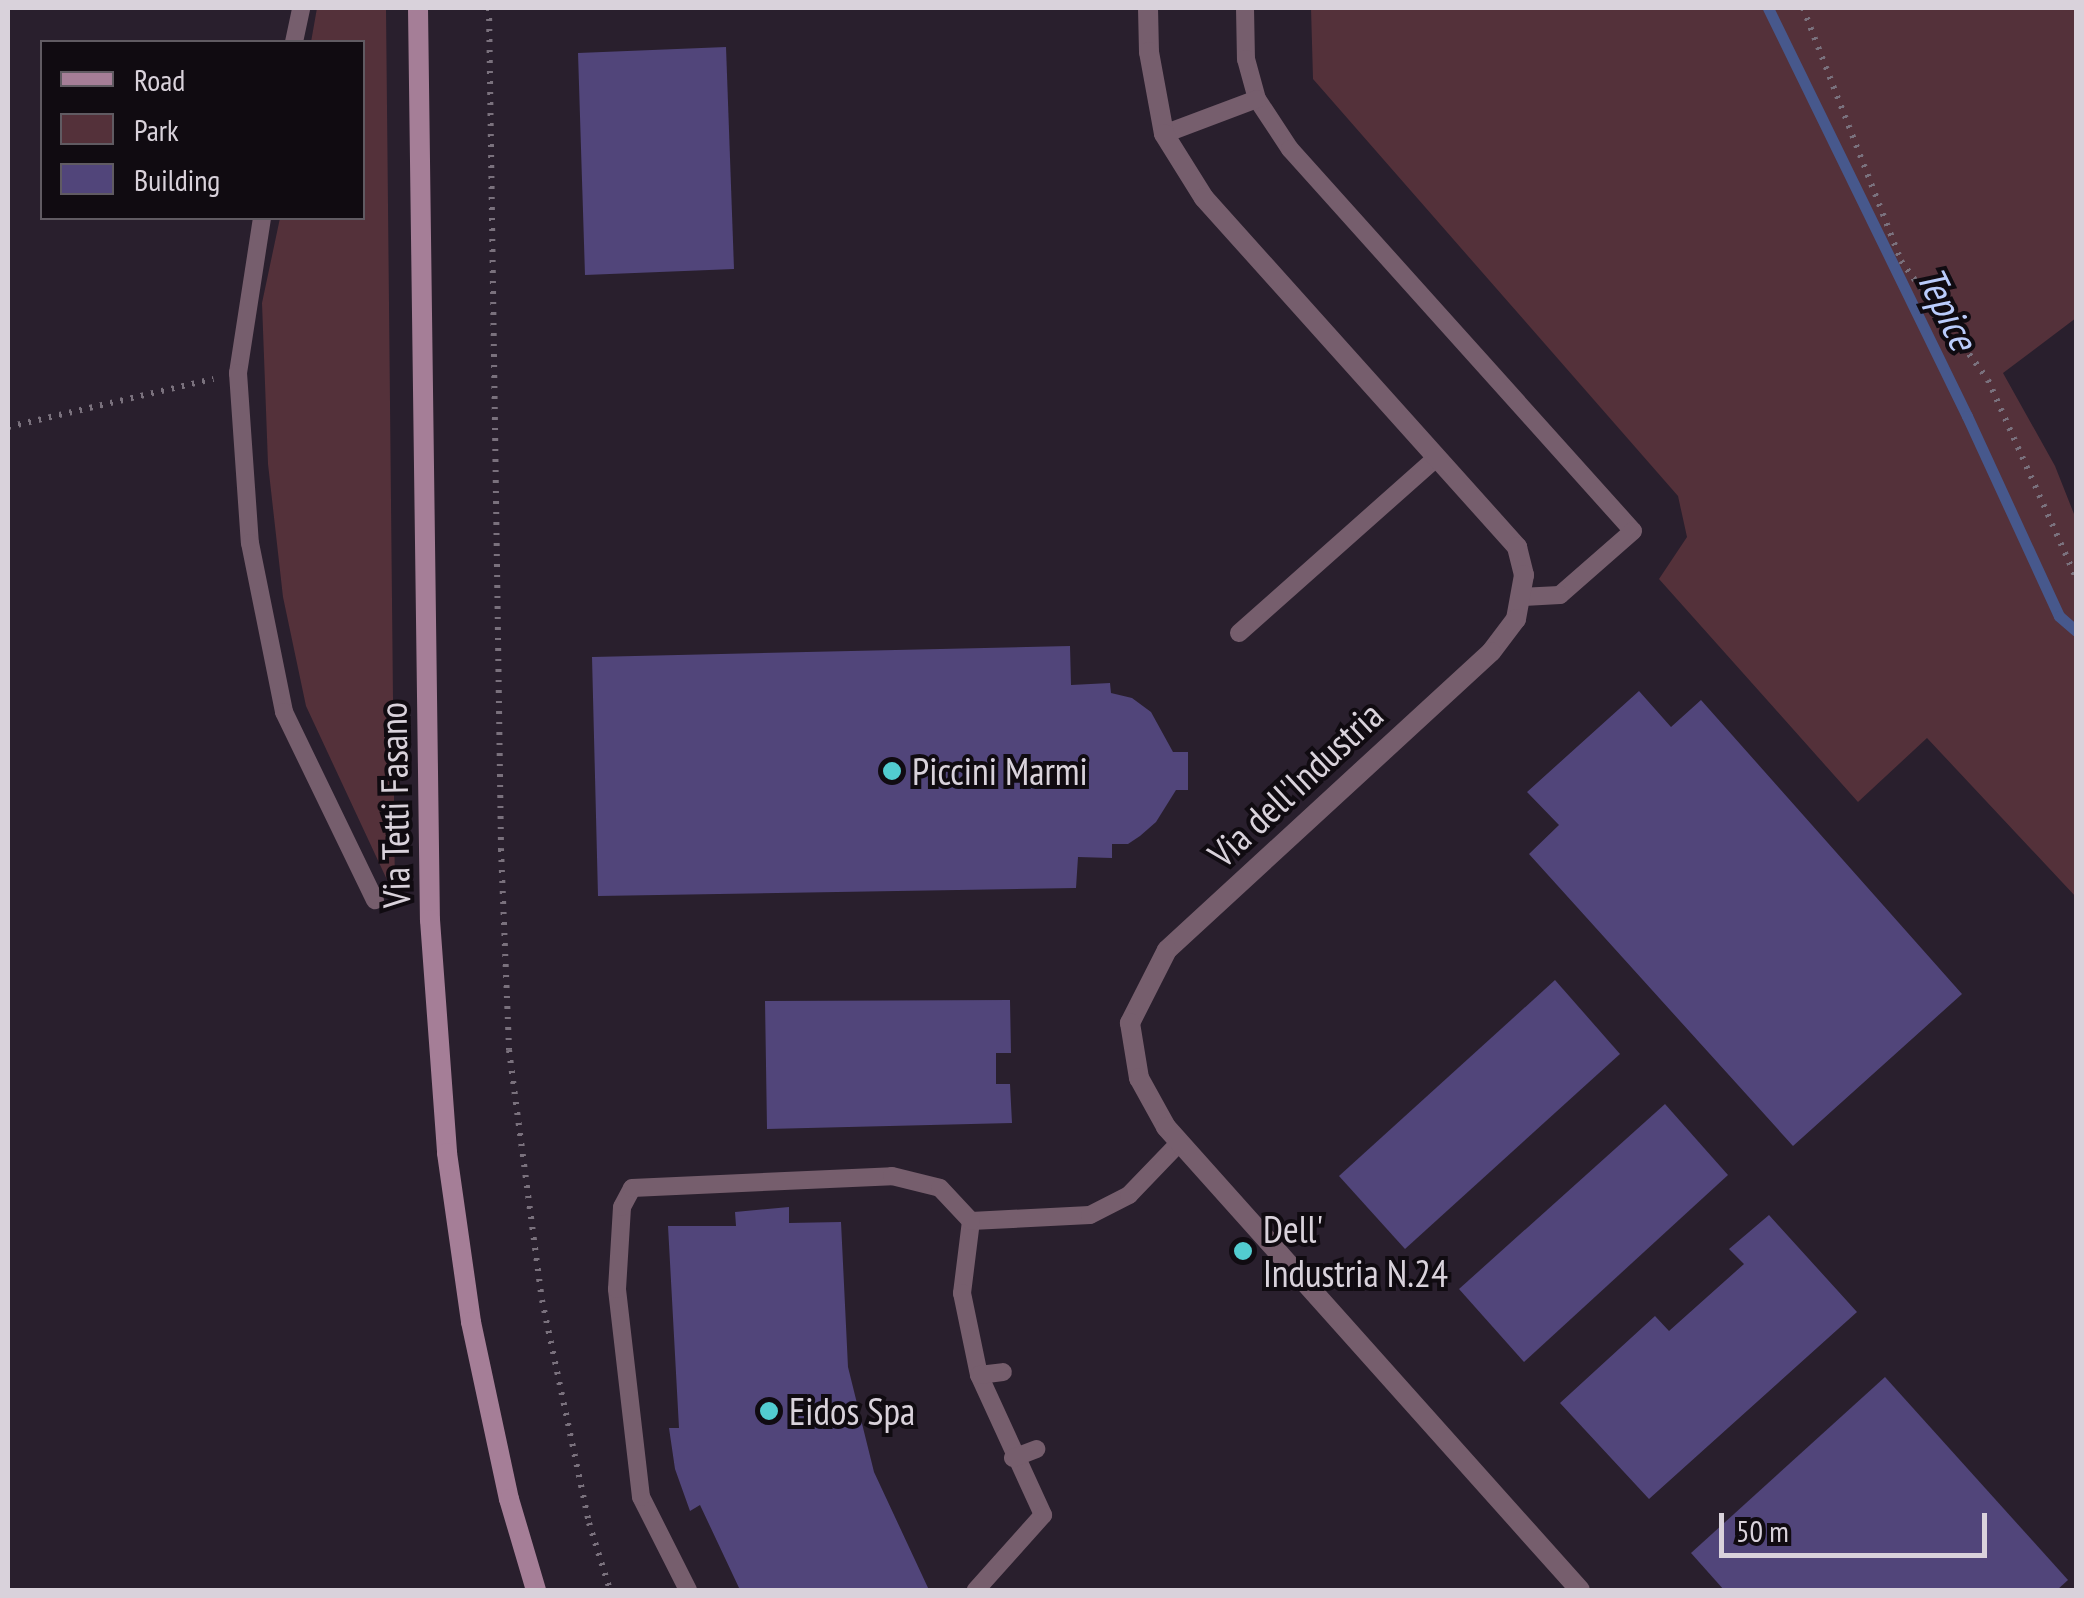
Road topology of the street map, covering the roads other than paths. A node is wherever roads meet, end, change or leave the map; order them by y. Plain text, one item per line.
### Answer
1 (301, 8) edge
2 (418, 8) edge
3 (1148, 8) edge
4 (1244, 8) edge
5 (294, 40) edge
6 (1257, 99) junction
7 (1164, 134) junction
8 (262, 220) edge
9 (1436, 458) junction
10 (1522, 597) junction
11 (1239, 633) dead end
12 (375, 900) dead end
13 (1180, 1143) junction
14 (971, 1221) junction
15 (1003, 1372) dead end
16 (978, 1375) junction
17 (1036, 1449) dead end
18 (1013, 1458) junction
19 (536, 1590) edge
20 (688, 1590) edge
21 (976, 1590) edge
22 (1580, 1590) edge

1 - 5 lane
2 - 19 main road, Via Tetti Fasano
3 - 7 street
4 - 6 lane
6 - 7 lane
6 - 10 lane
7 - 9 street
8 - 12 lane
9 - 10 street
9 - 11 lane
10 - 13 street, Via dell'Industria
13 - 14 lane
13 - 22 street, Via dell'Industria
14 - 16 lane
14 - 20 lane
15 - 16 lane
16 - 18 lane
17 - 18 lane
18 - 21 lane

